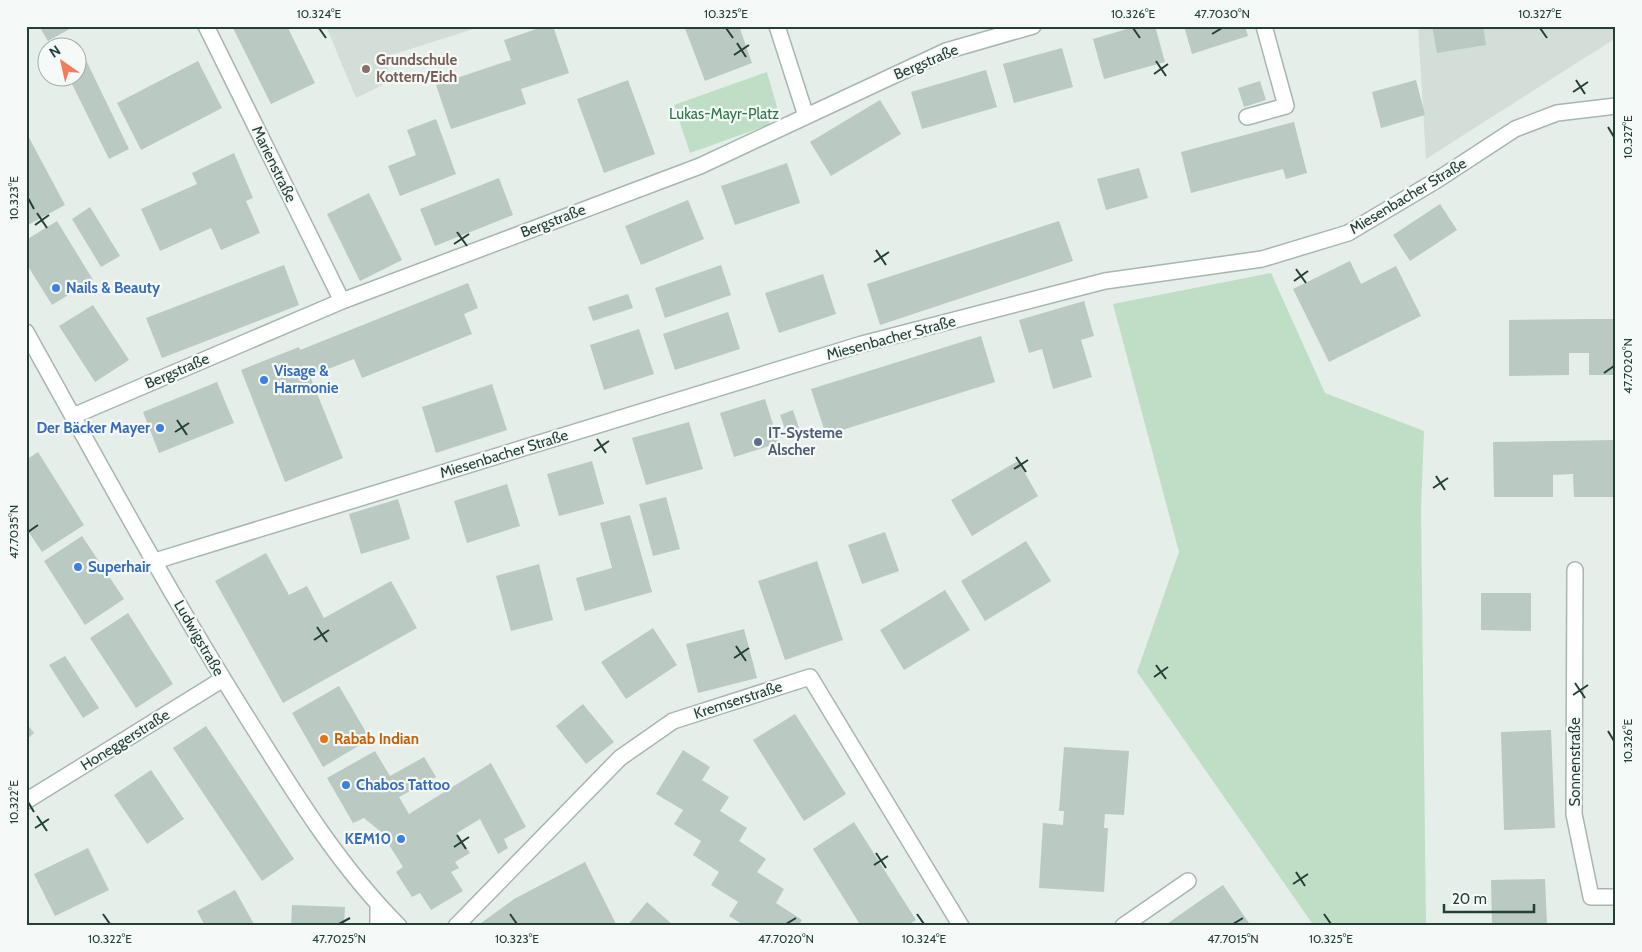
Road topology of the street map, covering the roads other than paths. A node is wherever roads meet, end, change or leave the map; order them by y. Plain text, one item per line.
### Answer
1 (206, 26) edge
2 (777, 26) edge
3 (1033, 26) edge
4 (1264, 26) edge
5 (1616, 106) edge
6 (806, 116) junction
7 (1247, 117) dead end
8 (342, 301) junction
9 (26, 332) edge
10 (74, 416) junction
11 (154, 561) junction
12 (1575, 570) dead end
13 (223, 680) junction
14 (26, 801) edge
15 (1188, 881) dead end
16 (1616, 897) edge
17 (378, 905) junction
18 (378, 926) edge
19 (399, 926) edge
20 (456, 926) edge
21 (961, 926) edge
22 (1123, 926) edge

1 - 8 street, Marienstraße
2 - 6 street
3 - 6 street, Bergstraße
4 - 7 street
5 - 11 street, Miesenbacher Straße
6 - 8 street, Bergstraße
8 - 10 street, Bergstraße
9 - 10 street, Ludwigstraße
10 - 11 street, Ludwigstraße
11 - 13 street, Ludwigstraße
12 - 16 street, Sonnenstraße
13 - 14 street, Honeggerstraße
13 - 17 street, Ludwigstraße
15 - 22 street
17 - 18 street
17 - 19 street, Ludwigstraße
20 - 21 street, Kremserstraße

